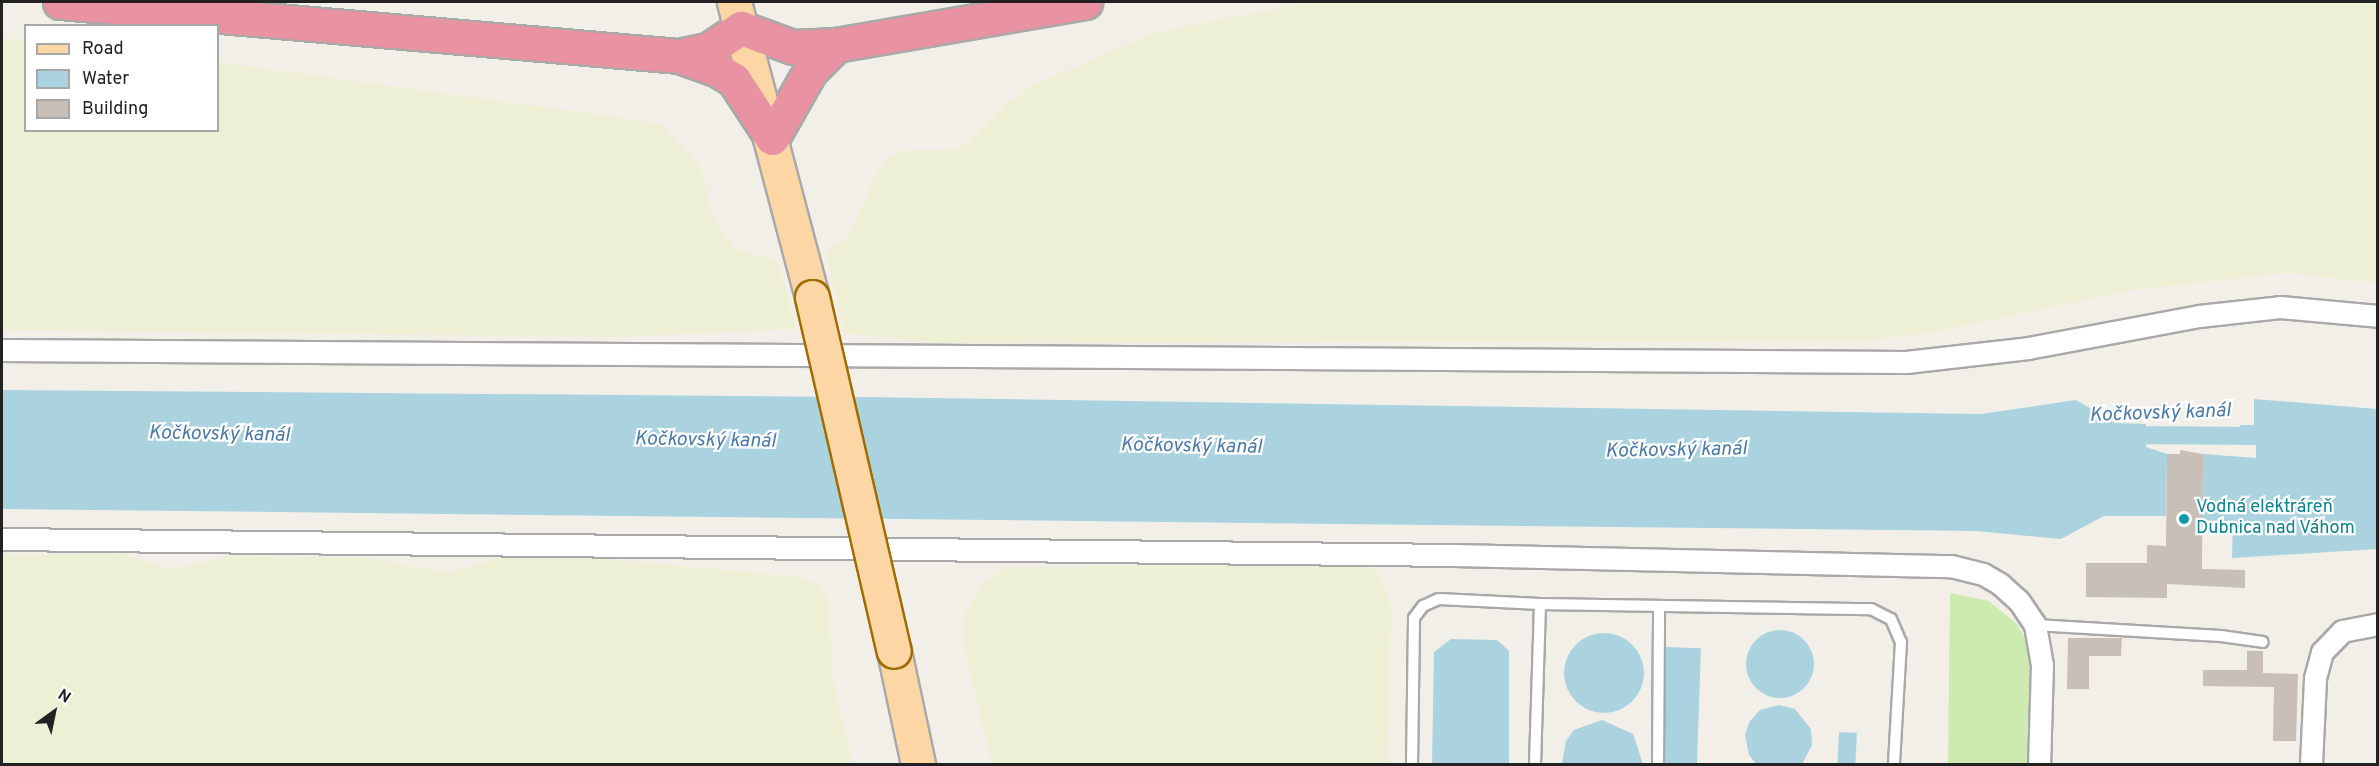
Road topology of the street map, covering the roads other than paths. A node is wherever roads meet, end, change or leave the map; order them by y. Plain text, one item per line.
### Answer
1 (60, 2) edge
2 (1085, 2) edge
3 (737, 14) edge
4 (836, 45) junction
5 (679, 56) junction
6 (772, 138) junction
7 (2378, 316) edge
8 (2, 350) edge
9 (2, 539) edge
10 (1540, 604) junction
11 (1659, 606) junction
12 (2378, 624) edge
13 (2035, 625) junction
14 (2263, 642) dead end
15 (918, 765) edge
16 (1412, 765) edge
17 (1535, 765) edge
18 (1658, 765) edge
19 (1894, 765) edge
20 (2039, 765) edge
21 (2311, 765) edge

1 - 5 highway
2 - 4 highway
3 - 4 highway
3 - 5 highway
3 - 6 main road
4 - 6 highway
5 - 6 highway
6 - 15 main road, bridge
7 - 8 street
9 - 13 street
10 - 11 lane
10 - 16 lane
10 - 17 lane
11 - 18 lane
11 - 19 lane
12 - 21 street
13 - 14 lane
13 - 20 street

